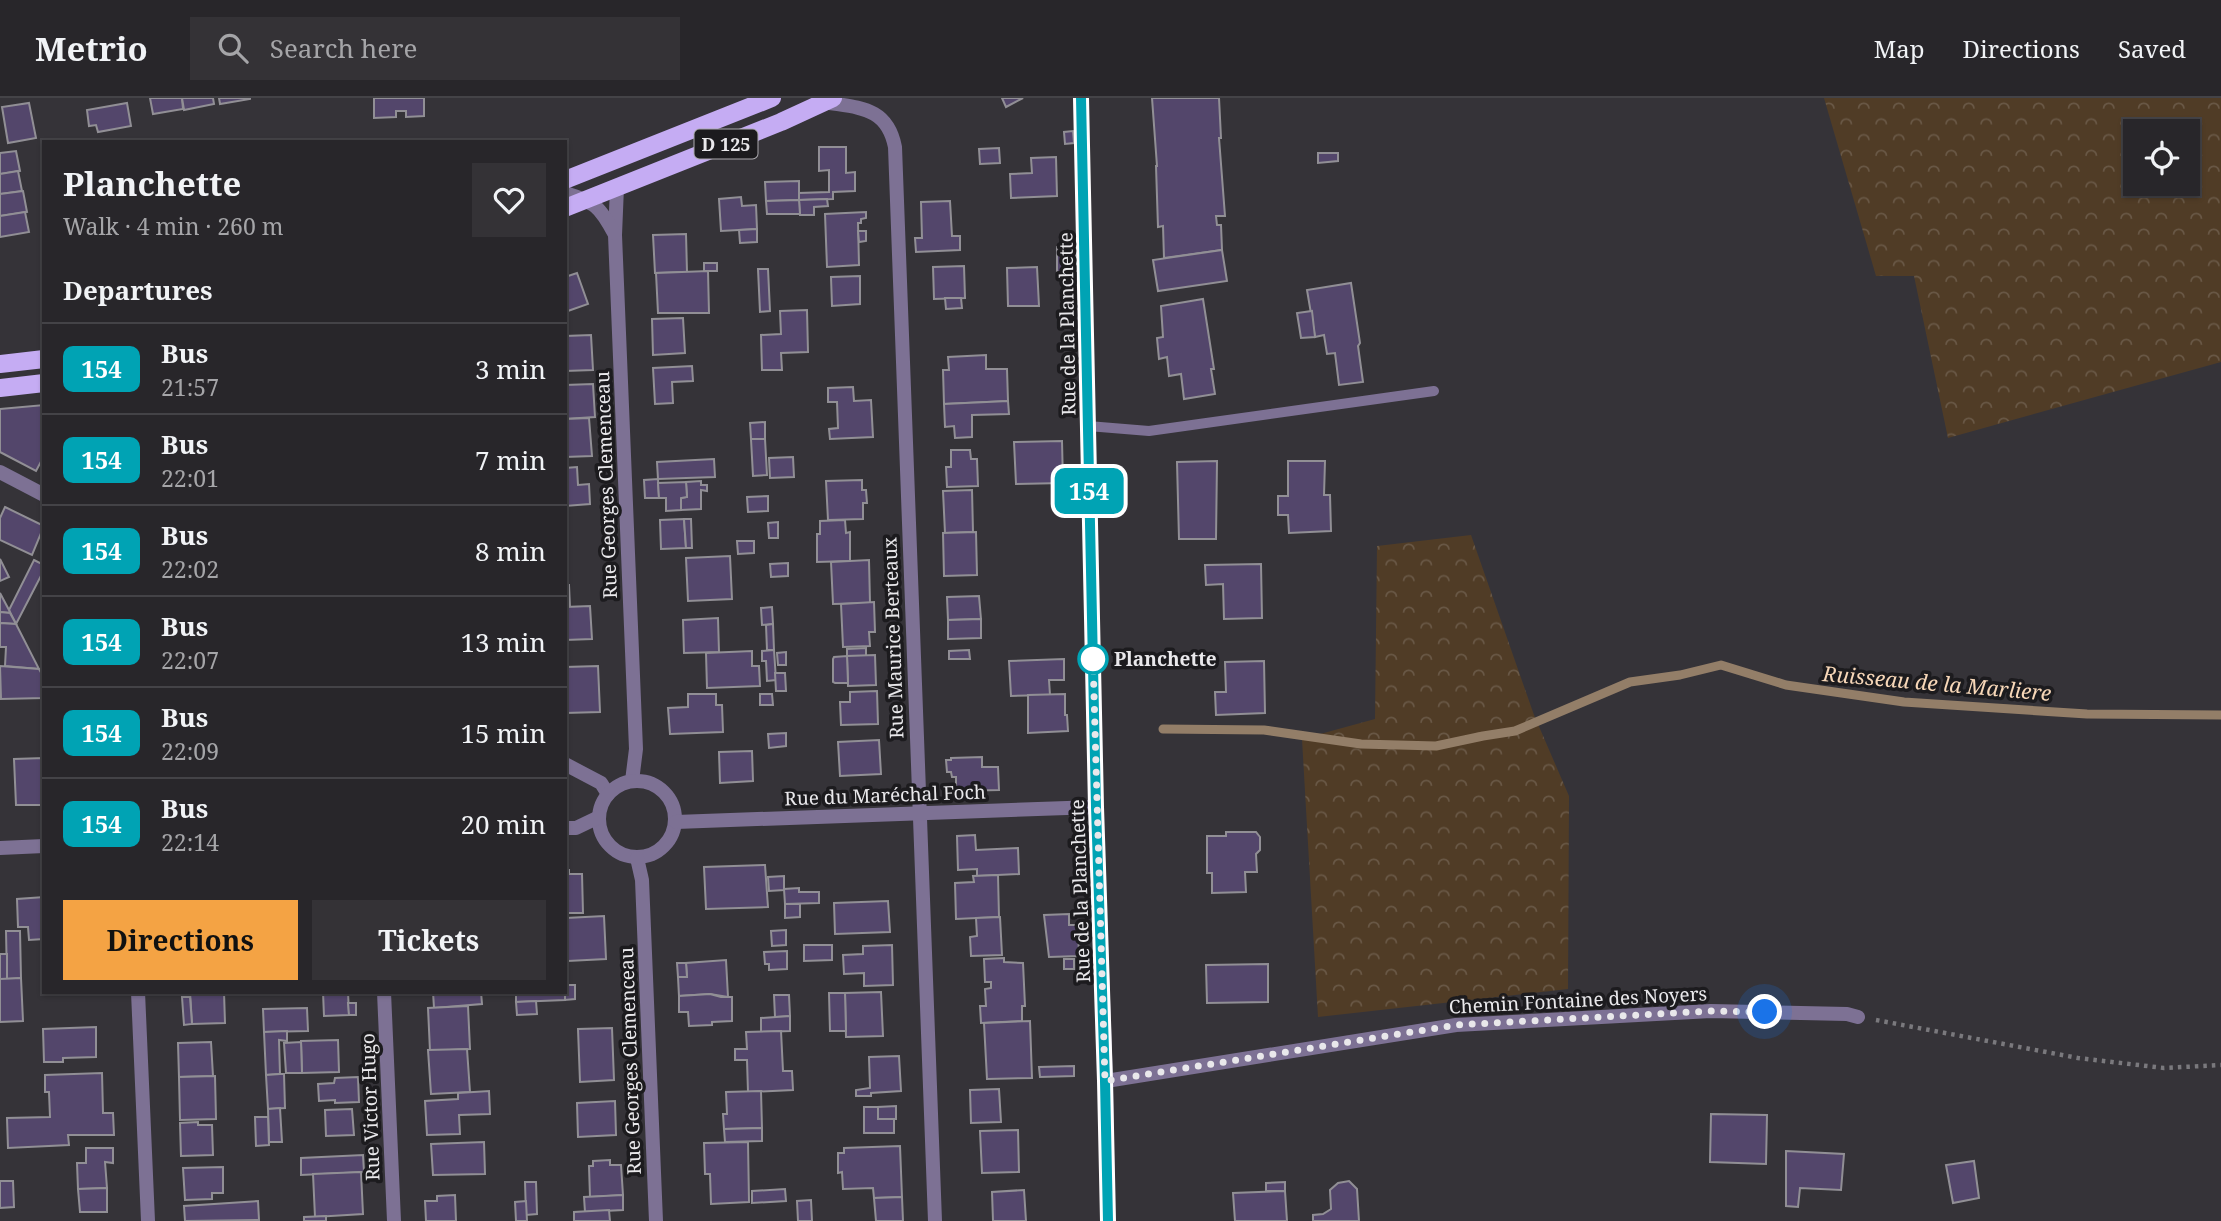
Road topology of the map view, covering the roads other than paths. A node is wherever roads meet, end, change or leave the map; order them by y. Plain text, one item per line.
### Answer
1 (772, 98) edge
2 (1081, 98) edge
3 (829, 100) edge
4 (567, 179) edge
5 (617, 187) junction
6 (567, 194) edge
7 (586, 200) junction
8 (567, 207) edge
9 (615, 235) junction
10 (42, 359) edge
11 (0, 364) edge
12 (42, 383) edge
13 (0, 388) edge
14 (1434, 391) dead end
15 (1088, 426) junction
16 (0, 472) edge
17 (42, 494) edge
18 (567, 765) edge
19 (632, 781) junction
20 (608, 794) junction
21 (1096, 807) junction
22 (919, 813) junction
23 (599, 817) junction
24 (676, 822) junction
25 (567, 828) edge
26 (42, 846) edge
27 (0, 848) edge
28 (637, 858) junction
29 (138, 994) edge
30 (384, 994) edge
31 (1858, 1017) road end
32 (1105, 1081) junction
33 (148, 1221) edge
34 (394, 1221) edge
35 (656, 1221) edge
36 (935, 1221) edge
37 (1108, 1221) edge

1 - 4 main road, D 125
2 - 15 street, Rue de la Planchette
3 - 5 main road, D 125
3 - 22 street, Rue Maurice Berteaux
5 - 7 main road, D 125
5 - 9 street, Rue Georges Clemenceau
6 - 7 street
7 - 8 main road, D 125
7 - 9 street
9 - 19 street, Rue Georges Clemenceau
10 - 11 main road
12 - 13 main road
14 - 15 lane
15 - 21 street, Rue de la Planchette
16 - 17 street
18 - 20 street
19 - 20 street
19 - 24 street
20 - 23 street
21 - 22 street, Rue du Maréchal Foch
21 - 32 street, Rue de la Planchette
22 - 24 street, Rue du Maréchal Foch
22 - 36 street, Rue Maurice Berteaux
23 - 25 street
23 - 28 street
24 - 28 street
26 - 27 street
28 - 35 street, Rue Georges Clemenceau
29 - 33 street
30 - 34 street, Rue Victor Hugo
31 - 32 street, Chemin Fontaine des Noyers
32 - 37 street, Rue de la Planchette

